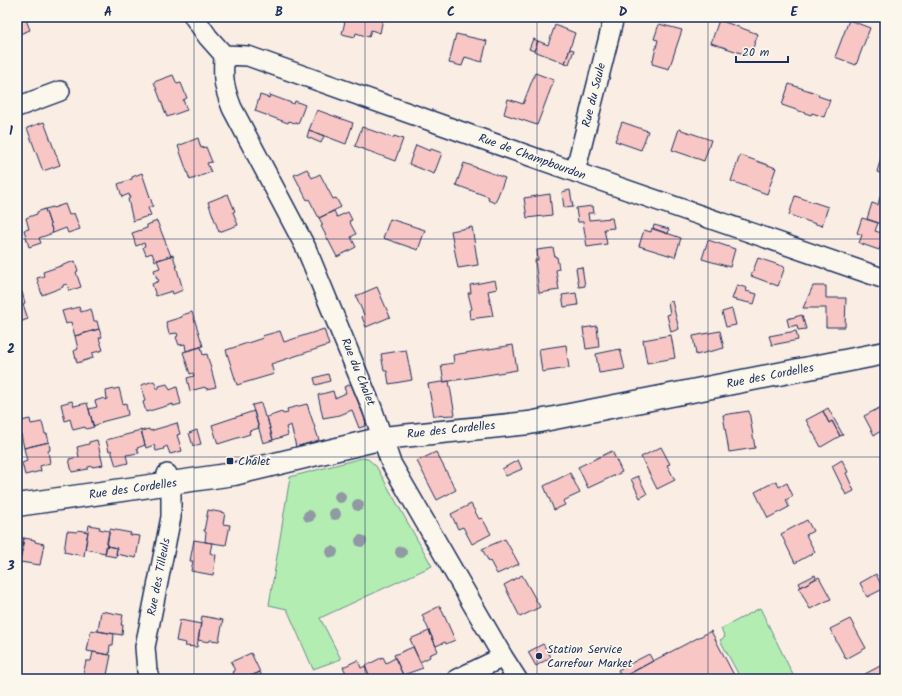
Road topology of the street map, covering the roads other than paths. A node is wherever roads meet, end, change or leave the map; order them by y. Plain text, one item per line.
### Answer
1 (194, 17) edge
2 (614, 17) edge
3 (224, 55) junction
4 (60, 91) dead end
5 (17, 108) edge
6 (575, 172) junction
7 (885, 279) edge
8 (885, 354) edge
9 (383, 438) junction
10 (169, 479) junction
11 (17, 505) edge
12 (503, 657) junction
13 (150, 679) edge
14 (457, 679) edge
15 (517, 679) edge

1 - 3 street
2 - 6 street, Rue du Saule
3 - 6 street, Rue de Champbourdon
3 - 9 street, Rue du Chalet
4 - 5 street
6 - 7 street, Rue de Champbourdon
8 - 9 street, Rue des Cordelles
9 - 10 street, Rue des Cordelles
9 - 12 street, Rue du Chalet
10 - 11 street, Rue des Cordelles
10 - 13 street, Rue des Tilleuls
12 - 14 street
12 - 15 street, Rue du Chalet

